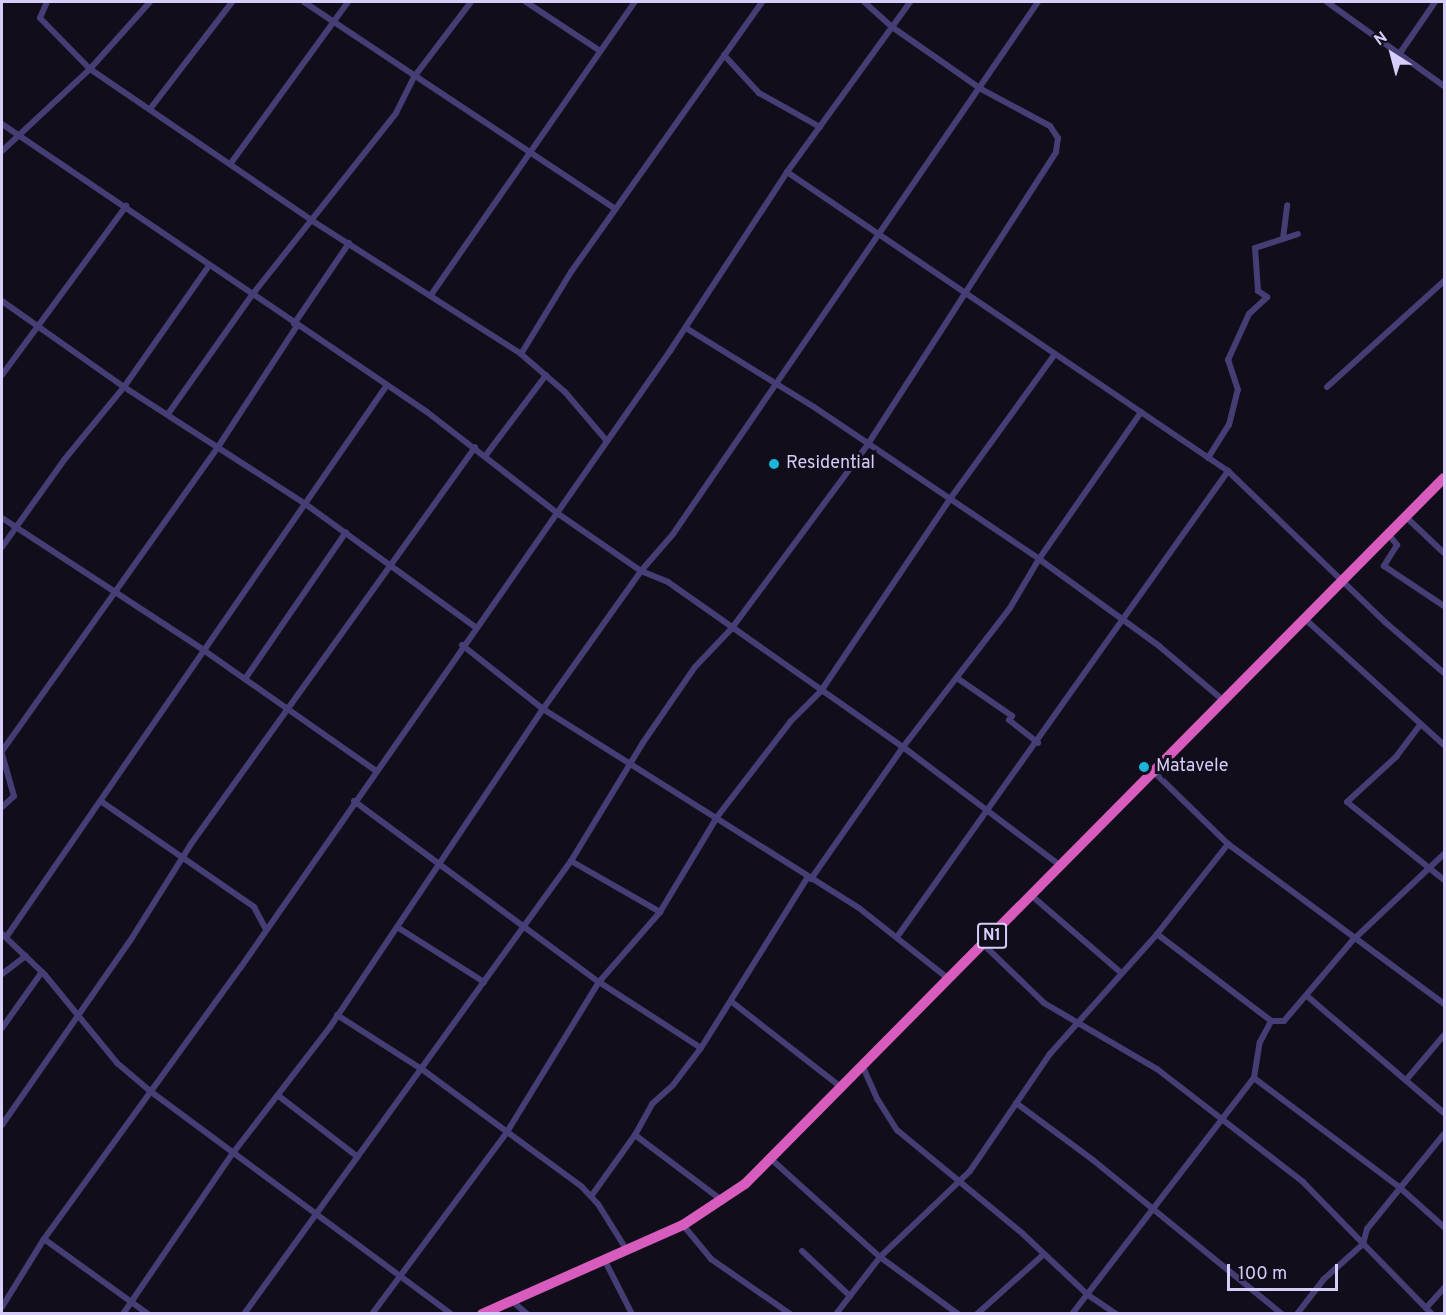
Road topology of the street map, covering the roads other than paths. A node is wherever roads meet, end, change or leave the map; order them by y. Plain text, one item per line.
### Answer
1 (47, 2) edge
2 (150, 2) edge
3 (232, 2) edge
4 (304, 2) edge
5 (348, 2) edge
6 (471, 2) edge
7 (526, 2) edge
8 (635, 2) edge
9 (762, 2) edge
10 (864, 2) edge
11 (910, 2) edge
12 (1038, 2) edge
13 (1327, 2) edge
14 (1435, 2) edge
15 (333, 22) junction
16 (892, 27) junction
17 (600, 51) junction
18 (1400, 53) junction
19 (724, 55) junction
20 (90, 69) junction
21 (414, 77) junction
22 (1444, 86) edge
23 (981, 89) junction
24 (150, 109) junction
25 (810, 121) junction
26 (2, 124) edge
27 (820, 127) junction
28 (815, 134) junction
29 (18, 136) junction
30 (2, 150) edge
31 (528, 153) junction
32 (231, 163) junction
33 (787, 172) junction
34 (1287, 205) dead end
35 (126, 206) junction
36 (615, 208) junction
37 (311, 220) junction
38 (880, 232) junction
39 (1298, 234) dead end
40 (1283, 239) junction
41 (349, 243) junction
42 (208, 267) junction
43 (1444, 281) edge
44 (968, 292) junction
45 (252, 295) junction
46 (430, 295) junction
47 (2, 301) edge
48 (37, 324) junction
49 (296, 325) junction
50 (686, 328) junction
51 (521, 354) junction
52 (1055, 354) junction
53 (2, 375) edge
54 (546, 375) junction
55 (775, 383) junction
56 (387, 385) junction
57 (124, 387) junction
58 (1327, 387) dead end
59 (1141, 412) junction
60 (168, 414) junction
61 (606, 440) junction
62 (868, 444) junction
63 (218, 447) junction
64 (475, 447) junction
65 (486, 455) junction
66 (1208, 458) junction
67 (1228, 471) junction
68 (1443, 483) edge
69 (950, 499) junction
70 (304, 502) junction
71 (557, 513) junction
72 (1406, 517) junction
73 (2, 518) edge
74 (15, 527) junction
75 (346, 532) junction
76 (1389, 535) junction
77 (2, 547) edge
78 (1444, 553) edge
79 (1039, 558) junction
80 (391, 563) junction
81 (641, 571) junction
82 (1342, 582) junction
83 (113, 592) junction
84 (1444, 606) edge
85 (1124, 619) junction
86 (1305, 619) junction
87 (475, 627) junction
88 (732, 628) junction
89 (462, 645) junction
90 (202, 649) junction
91 (1444, 673) edge
92 (957, 678) junction
93 (245, 679) junction
94 (821, 691) junction
95 (1225, 701) junction
96 (543, 709) junction
97 (290, 711) junction
98 (1420, 725) junction
99 (1038, 743) junction
100 (1444, 745) edge
101 (903, 747) junction
102 (2, 752) edge
103 (632, 766) junction
104 (375, 770) junction
105 (1155, 772) junction
106 (354, 801) junction
107 (102, 802) junction
108 (2, 807) edge
109 (988, 813) junction
110 (717, 817) junction
111 (1228, 844) junction
112 (1444, 854) edge
113 (183, 859) junction
114 (440, 861) junction
115 (571, 861) junction
116 (1062, 867) junction
117 (1429, 868) junction
118 (810, 878) junction
119 (1444, 880) edge
120 (1032, 896) junction
121 (660, 912) junction
122 (523, 926) junction
123 (396, 927) junction
124 (266, 930) junction
125 (1157, 934) junction
126 (4, 935) edge
127 (897, 937) junction
128 (1355, 938) junction
129 (984, 945) junction
130 (26, 956) junction
131 (42, 972) junction
132 (1120, 972) junction
133 (2, 974) edge
134 (949, 979) junction
135 (484, 982) junction
136 (599, 982) junction
137 (1307, 996) junction
138 (732, 1002) junction
139 (1444, 1004) edge
140 (78, 1015) junction
141 (338, 1015) junction
142 (1079, 1022) junction
143 (1271, 1022) junction
144 (2, 1028) edge
145 (1444, 1035) edge
146 (701, 1048) junction
147 (863, 1068) junction
148 (423, 1070) junction
149 (1254, 1078) junction
150 (1407, 1079) junction
151 (842, 1088) junction
152 (150, 1091) junction
153 (280, 1097) junction
154 (1016, 1103) junction
155 (1444, 1113) edge
156 (1224, 1117) junction
157 (2, 1125) edge
158 (507, 1132) junction
159 (1444, 1134) edge
160 (636, 1135) junction
161 (233, 1153) junction
162 (358, 1157) junction
163 (771, 1160) junction
164 (961, 1181) junction
165 (1398, 1186) junction
166 (592, 1195) junction
167 (723, 1201) junction
168 (1150, 1208) junction
169 (314, 1214) junction
170 (682, 1225) junction
171 (1444, 1227) edge
172 (44, 1239) junction
173 (1363, 1244) junction
174 (626, 1249) junction
175 (802, 1251) dead end
176 (1044, 1254) junction
177 (880, 1257) junction
178 (604, 1259) junction
179 (402, 1274) junction
180 (1444, 1288) edge
181 (1088, 1295) junction
182 (850, 1296) junction
183 (131, 1301) junction
184 (511, 1301) junction
185 (2, 1307) edge
186 (1426, 1308) junction
187 (123, 1314) edge
188 (148, 1314) edge
189 (244, 1314) edge
190 (372, 1314) edge
191 (451, 1314) edge
192 (482, 1314) edge
193 (527, 1314) edge
194 (632, 1314) edge
195 (790, 1314) edge
196 (836, 1314) edge
197 (958, 1314) edge
198 (977, 1314) edge
199 (1072, 1314) edge
200 (1116, 1314) edge
201 (1281, 1314) edge
202 (1297, 1314) edge
203 (1432, 1314) edge

1 - 20 street
2 - 20 street
3 - 24 street
4 - 15 street
5 - 15 street
6 - 21 street
7 - 17 street
8 - 17 street
9 - 19 street
10 - 16 street
11 - 16 street
12 - 23 street
13 - 18 street
14 - 18 street
15 - 21 street
15 - 32 street
16 - 23 street
16 - 27 street
17 - 31 street
18 - 22 street
19 - 25 street
19 - 36 street
20 - 24 street
20 - 29 street
21 - 31 street
21 - 37 street
23 - 38 street
23 - 44 street
24 - 32 street
25 - 27 street
25 - 28 street
26 - 29 street
27 - 28 street
28 - 33 street
29 - 30 street
29 - 35 street
31 - 36 street
31 - 46 street
32 - 37 street
33 - 38 street
33 - 50 street
34 - 40 street
35 - 42 street
35 - 48 street
36 - 51 street
37 - 41 street
37 - 45 street
38 - 44 street
38 - 55 street
39 - 40 street
40 - 66 street
41 - 46 street
41 - 49 street
42 - 45 street
42 - 57 street
43 - 58 street
44 - 52 street
44 - 62 street
45 - 49 street
45 - 60 street
46 - 51 street
47 - 48 street
48 - 53 street
48 - 57 street
49 - 56 street
49 - 63 street
50 - 55 street
50 - 61 street
51 - 54 street
52 - 59 street
52 - 69 street
54 - 61 street
54 - 65 street
55 - 62 street
55 - 81 street
56 - 64 street
56 - 70 street
57 - 60 street
57 - 74 street
59 - 66 street
59 - 79 street
60 - 63 street
61 - 71 street
62 - 69 street
62 - 88 street
63 - 70 street
63 - 83 street
64 - 65 street
64 - 80 street
65 - 71 street
66 - 67 street
67 - 82 street
67 - 85 street
68 - 72 highway, N1
69 - 79 street
69 - 94 street
70 - 75 street
70 - 90 street
71 - 81 street
71 - 87 street
72 - 76 highway, N1
72 - 78 street
73 - 74 street
74 - 77 street
74 - 83 street
75 - 80 street
75 - 93 street
76 - 82 highway, N1
76 - 84 street
79 - 85 street
79 - 92 street
80 - 87 street
80 - 97 street
81 - 88 street
81 - 96 street
82 - 86 highway, N1
82 - 91 street
83 - 90 street
83 - 102 street
85 - 95 street
85 - 99 street
86 - 95 highway, N1
86 - 98 street
87 - 89 street
88 - 94 street
88 - 103 street
89 - 96 street
89 - 104 street
90 - 93 street
90 - 107 street
92 - 99 street
92 - 101 street
93 - 97 street
94 - 101 street
94 - 110 street
95 - 105 highway, N1
96 - 103 street
96 - 114 street
97 - 104 street
97 - 113 street
98 - 100 street
98 - 117 street
99 - 109 street
101 - 109 street
101 - 118 street
102 - 108 street
103 - 110 street
103 - 115 street
104 - 106 street
105 - 111 street
105 - 116 highway, N1
106 - 114 street
106 - 124 street
107 - 113 street
107 - 126 street
109 - 116 street
109 - 127 street
110 - 118 street
110 - 121 street
111 - 125 street
111 - 128 street
112 - 117 street
113 - 124 street
113 - 140 street
114 - 122 street
114 - 123 street
115 - 121 street
115 - 122 street
116 - 120 highway, N1
117 - 119 street
117 - 128 street
118 - 127 street
118 - 138 street
120 - 129 highway, N1
120 - 132 street
121 - 136 street
122 - 135 street
122 - 136 street
123 - 135 street
123 - 141 street
124 - 152 street
125 - 132 street
125 - 143 street
126 - 130 street
127 - 134 street
128 - 137 street
128 - 139 street
129 - 134 highway, N1
129 - 142 street
130 - 131 street
130 - 133 street
131 - 140 street
131 - 144 street
132 - 142 street
134 - 147 highway, N1
135 - 148 street
136 - 146 street
136 - 158 street
137 - 143 street
137 - 150 street
138 - 146 street
138 - 151 street
140 - 152 street
140 - 157 street
141 - 148 street
141 - 153 street
142 - 154 street
142 - 156 street
143 - 149 street
145 - 150 street
146 - 160 street
147 - 151 highway, N1
147 - 164 street
148 - 158 street
148 - 162 street
149 - 156 street
149 - 165 street
150 - 155 street
151 - 163 highway, N1
152 - 161 street
152 - 172 street
153 - 161 street
153 - 162 street
154 - 164 street
154 - 168 street
156 - 168 street
156 - 173 street
158 - 166 street
158 - 179 street
159 - 165 street
160 - 166 street
160 - 167 street
161 - 169 street
161 - 183 street
162 - 169 street
163 - 167 highway, N1
163 - 177 street
164 - 176 street
164 - 177 street
165 - 171 street
165 - 173 street
166 - 174 street
167 - 170 highway, N1
168 - 181 street
168 - 201 street
169 - 179 street
169 - 189 street
170 - 174 highway, N1
170 - 195 street
172 - 183 street
172 - 185 street
173 - 186 street
173 - 202 street
174 - 178 highway, N1
175 - 182 street
176 - 181 street
176 - 198 street
177 - 182 street
177 - 197 street
178 - 184 highway, N1
178 - 194 street
179 - 190 street
179 - 191 street
180 - 186 street
181 - 199 street
181 - 200 street
182 - 196 street
183 - 187 street
183 - 188 street
184 - 192 highway, N1
184 - 193 street
186 - 203 street

